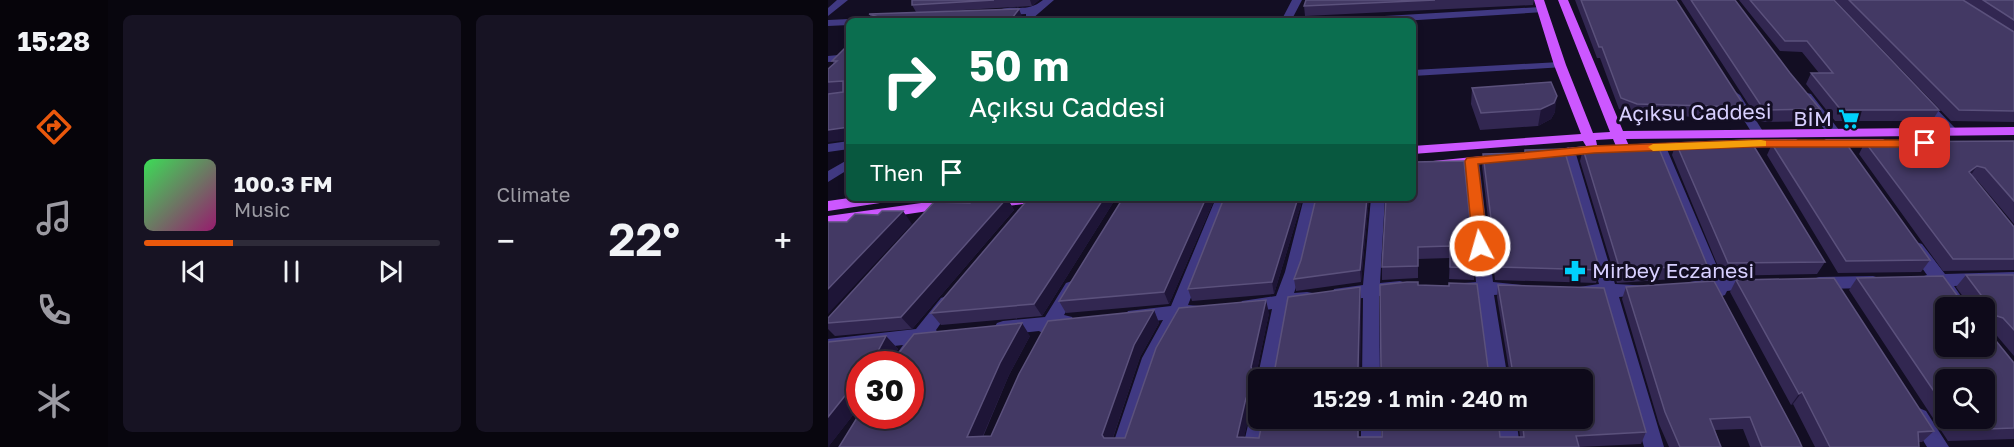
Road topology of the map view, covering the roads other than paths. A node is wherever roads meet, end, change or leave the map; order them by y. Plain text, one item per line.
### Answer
1 (843, 0) edge
2 (1049, 0) edge
3 (1297, 0) edge
4 (1563, 0) edge
5 (1540, 5) edge
6 (1036, 11) junction
7 (994, 13) edge
8 (1028, 18) edge
9 (1288, 18) edge
10 (1386, 18) edge
11 (828, 20) edge
12 (846, 22) edge
13 (846, 57) edge
14 (828, 59) edge
15 (1560, 65) junction
16 (1416, 73) edge
17 (1798, 85) edge
18 (1728, 86) edge
19 (1911, 89) edge
20 (1951, 131) junction
21 (2014, 131) edge
22 (1617, 135) junction
23 (1754, 138) junction
24 (1838, 138) junction
25 (1591, 143) junction
26 (2014, 144) edge
27 (846, 145) edge
28 (1659, 147) junction
29 (828, 148) edge
30 (1623, 148) junction
31 (1416, 150) edge
32 (1568, 151) junction
33 (1472, 161) junction
34 (1854, 162) edge
35 (1763, 164) edge
36 (846, 165) edge
37 (1416, 167) edge
38 (828, 177) edge
39 (860, 201) edge
40 (993, 201) edge
41 (1032, 201) edge
42 (1223, 201) edge
43 (1310, 201) edge
44 (1378, 201) edge
45 (940, 205) junction
46 (828, 206) edge
47 (1019, 216) edge
48 (828, 221) edge
49 (924, 223) edge
50 (1907, 235) edge
51 (1821, 263) edge
52 (1079, 275) edge
53 (2014, 278) edge
54 (1916, 281) edge
55 (1940, 281) junction
56 (1833, 282) junction
57 (1892, 282) edge
58 (1774, 283) edge
59 (1797, 283) edge
60 (1715, 284) junction
61 (1418, 286) edge
62 (1440, 287) edge
63 (1485, 288) junction
64 (1371, 289) junction
65 (958, 290) edge
66 (1530, 290) edge
67 (1563, 291) edge
68 (1607, 292) junction
69 (1952, 297) edge
70 (1282, 302) junction
71 (1845, 302) edge
72 (1726, 304) edge
73 (1228, 308) edge
74 (1206, 310) edge
75 (1177, 312) junction
76 (1119, 317) edge
77 (1085, 320) edge
78 (1050, 323) junction
79 (991, 329) edge
80 (943, 334) edge
81 (919, 336) junction
82 (1040, 342) edge
83 (828, 346) edge
84 (908, 351) edge
85 (1268, 369) edge
86 (1371, 369) edge
87 (1497, 369) edge
88 (1908, 399) edge
89 (1256, 429) edge
90 (1371, 429) edge
91 (1508, 429) edge
92 (1122, 447) edge
93 (1253, 447) edge
94 (1371, 447) edge
95 (1510, 447) edge
96 (1654, 447) edge
97 (1939, 447) edge

1 - 11 street
2 - 6 street
3 - 9 street
4 - 22 main road
5 - 10 street
5 - 15 main road
6 - 7 street
6 - 8 street
11 - 12 street
13 - 14 street
15 - 16 street
15 - 25 main road
17 - 24 street
18 - 23 street
19 - 20 street
20 - 21 main road, Açıksu Caddesi
20 - 24 main road, Açıksu Caddesi
22 - 23 main road, Açıksu Caddesi
22 - 25 main road, Açıksu Caddesi
22 - 30 main road
23 - 24 main road, Açıksu Caddesi
23 - 28 main road, Açıksu Caddesi
23 - 35 street
24 - 26 main road, Açıksu Caddesi
24 - 34 street
25 - 30 main road, Açıksu Caddesi
25 - 31 main road, Açıksu Caddesi
25 - 32 main road, Açıksu Caddesi
27 - 29 street
28 - 30 main road, Açıksu Caddesi
28 - 60 street
32 - 33 main road, Açıksu Caddesi
32 - 68 street
33 - 37 main road, Açıksu Caddesi
33 - 63 street
36 - 38 street
39 - 46 main road
40 - 45 main road
41 - 47 street
42 - 75 street
43 - 70 street
44 - 64 street
45 - 48 main road
45 - 49 street
50 - 55 street
51 - 56 street
52 - 78 street
53 - 55 street
54 - 55 street
55 - 69 street
56 - 57 street
56 - 59 street
56 - 71 street
58 - 60 street
60 - 68 street
60 - 72 street
61 - 64 street
62 - 63 street
63 - 66 street
63 - 87 street
64 - 70 street
64 - 86 street
65 - 81 street
67 - 68 street
68 - 96 street
70 - 73 street
70 - 85 street
74 - 75 street
75 - 76 street
75 - 92 street
77 - 78 street
78 - 79 street
78 - 82 street
80 - 81 street
81 - 83 street
81 - 84 street
88 - 97 street
89 - 93 street
90 - 94 street
91 - 95 street

